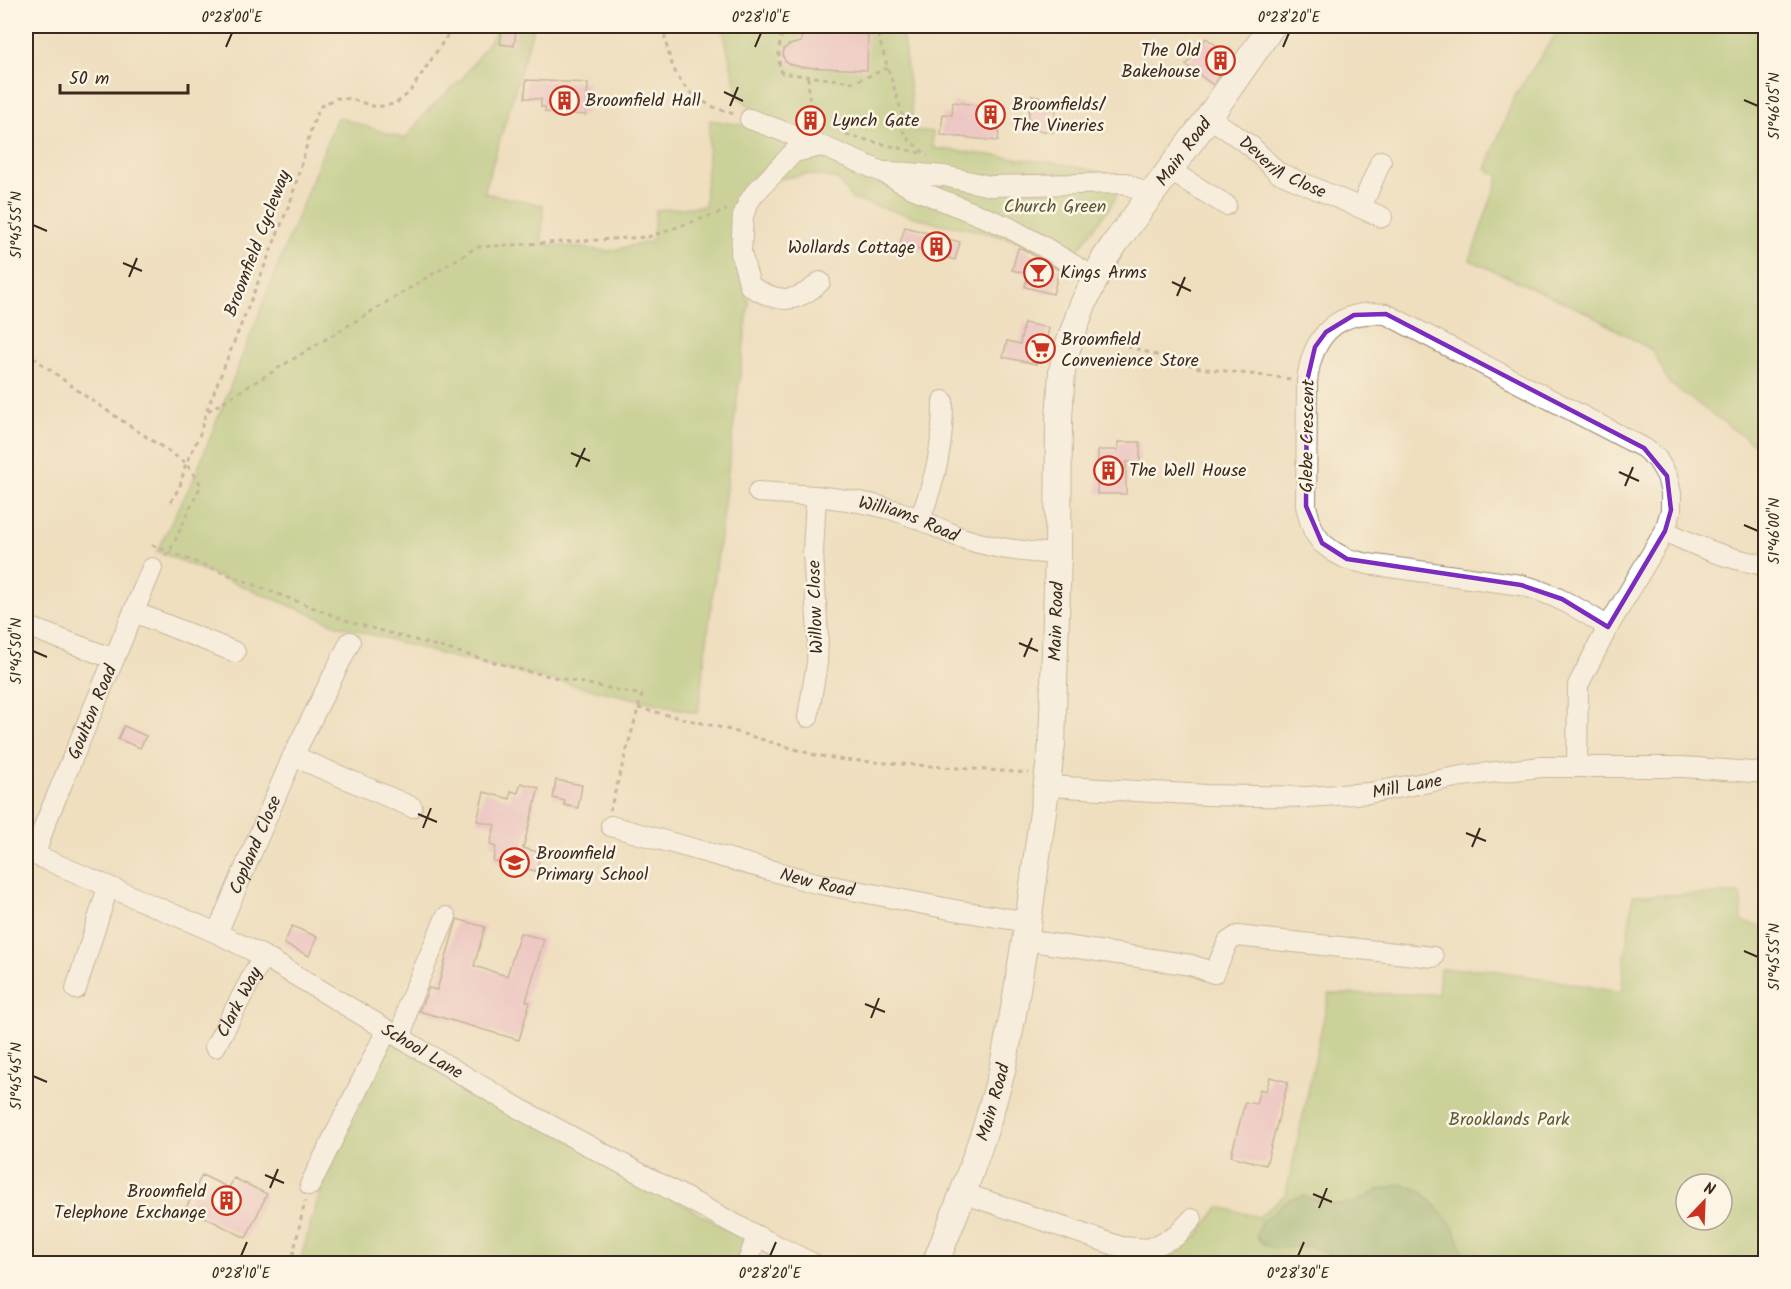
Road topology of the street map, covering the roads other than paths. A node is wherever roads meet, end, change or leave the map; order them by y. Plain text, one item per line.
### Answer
1 (1272, 26) edge
2 (1209, 117) junction
3 (750, 119) road end
4 (818, 145) junction
5 (1381, 161) dead end
6 (1169, 170) junction
7 (882, 172) junction
8 (990, 186) junction
9 (1149, 195) junction
10 (1226, 205) dead end
11 (1361, 208) junction
12 (1382, 217) dead end
13 (1025, 235) junction
14 (1095, 278) junction
15 (820, 282) dead end
16 (943, 402) dead end
17 (758, 492) dead end
18 (816, 496) junction
19 (920, 519) junction
20 (1665, 531) junction
21 (1058, 554) junction
22 (1766, 565) edge
23 (152, 568) dead end
24 (134, 612) junction
25 (26, 626) edge
26 (1608, 627) junction
27 (350, 642) dead end
28 (235, 652) dead end
29 (114, 659) junction
30 (808, 717) dead end
31 (293, 756) junction
32 (1577, 766) junction
33 (1766, 772) edge
34 (1042, 780) junction
35 (412, 807) dead end
36 (611, 826) road end
37 (30, 854) edge
38 (108, 887) junction
39 (446, 917) dead end
40 (1027, 931) junction
41 (217, 933) junction
42 (263, 956) junction
43 (1433, 957) dead end
44 (76, 989) dead end
45 (394, 1034) junction
46 (215, 1047) dead end
47 (310, 1185) road end
48 (963, 1193) junction
49 (1192, 1219) dead end
50 (758, 1236) junction
51 (747, 1263) edge
52 (814, 1263) edge
53 (935, 1263) edge

1 - 2 main road, Main Road
2 - 6 main road, Main Road
2 - 11 street, Deverill Close
3 - 4 street
4 - 7 street
4 - 15 street
5 - 11 street
6 - 9 main road, Main Road
6 - 10 street
7 - 8 street
7 - 13 street
8 - 9 street
8 - 13 street
9 - 14 main road, Main Road
11 - 12 street, Deverill Close
13 - 14 street
14 - 21 main road, Main Road
16 - 19 street
17 - 18 street, Williams Road
18 - 19 street, Williams Road
18 - 30 street, Willow Close
19 - 21 street, Williams Road
20 - 22 street
20 - 26 street, Glebe Crescent
20 - 26 street, Glebe Crescent
21 - 34 main road, Main Road
23 - 24 street, Goulton Road
24 - 28 street
24 - 29 street, Goulton Road
25 - 29 street
26 - 32 street, Glebe Crescent
27 - 31 street, Copland Close
29 - 37 street, Goulton Road
31 - 35 street
31 - 41 street, Copland Close
32 - 33 street, Mill Lane
32 - 34 street, Mill Lane
34 - 40 main road, Main Road
36 - 40 street, New Road
37 - 38 street, School Lane
38 - 41 street, School Lane
38 - 44 street
39 - 45 street
40 - 43 street, New Road
40 - 48 main road, Main Road
41 - 42 street, School Lane
42 - 45 street, School Lane
42 - 46 street, Clark Way
45 - 47 street
45 - 50 street, School Lane
48 - 49 street
48 - 53 main road, Main Road
50 - 51 street
50 - 52 street, School Lane

